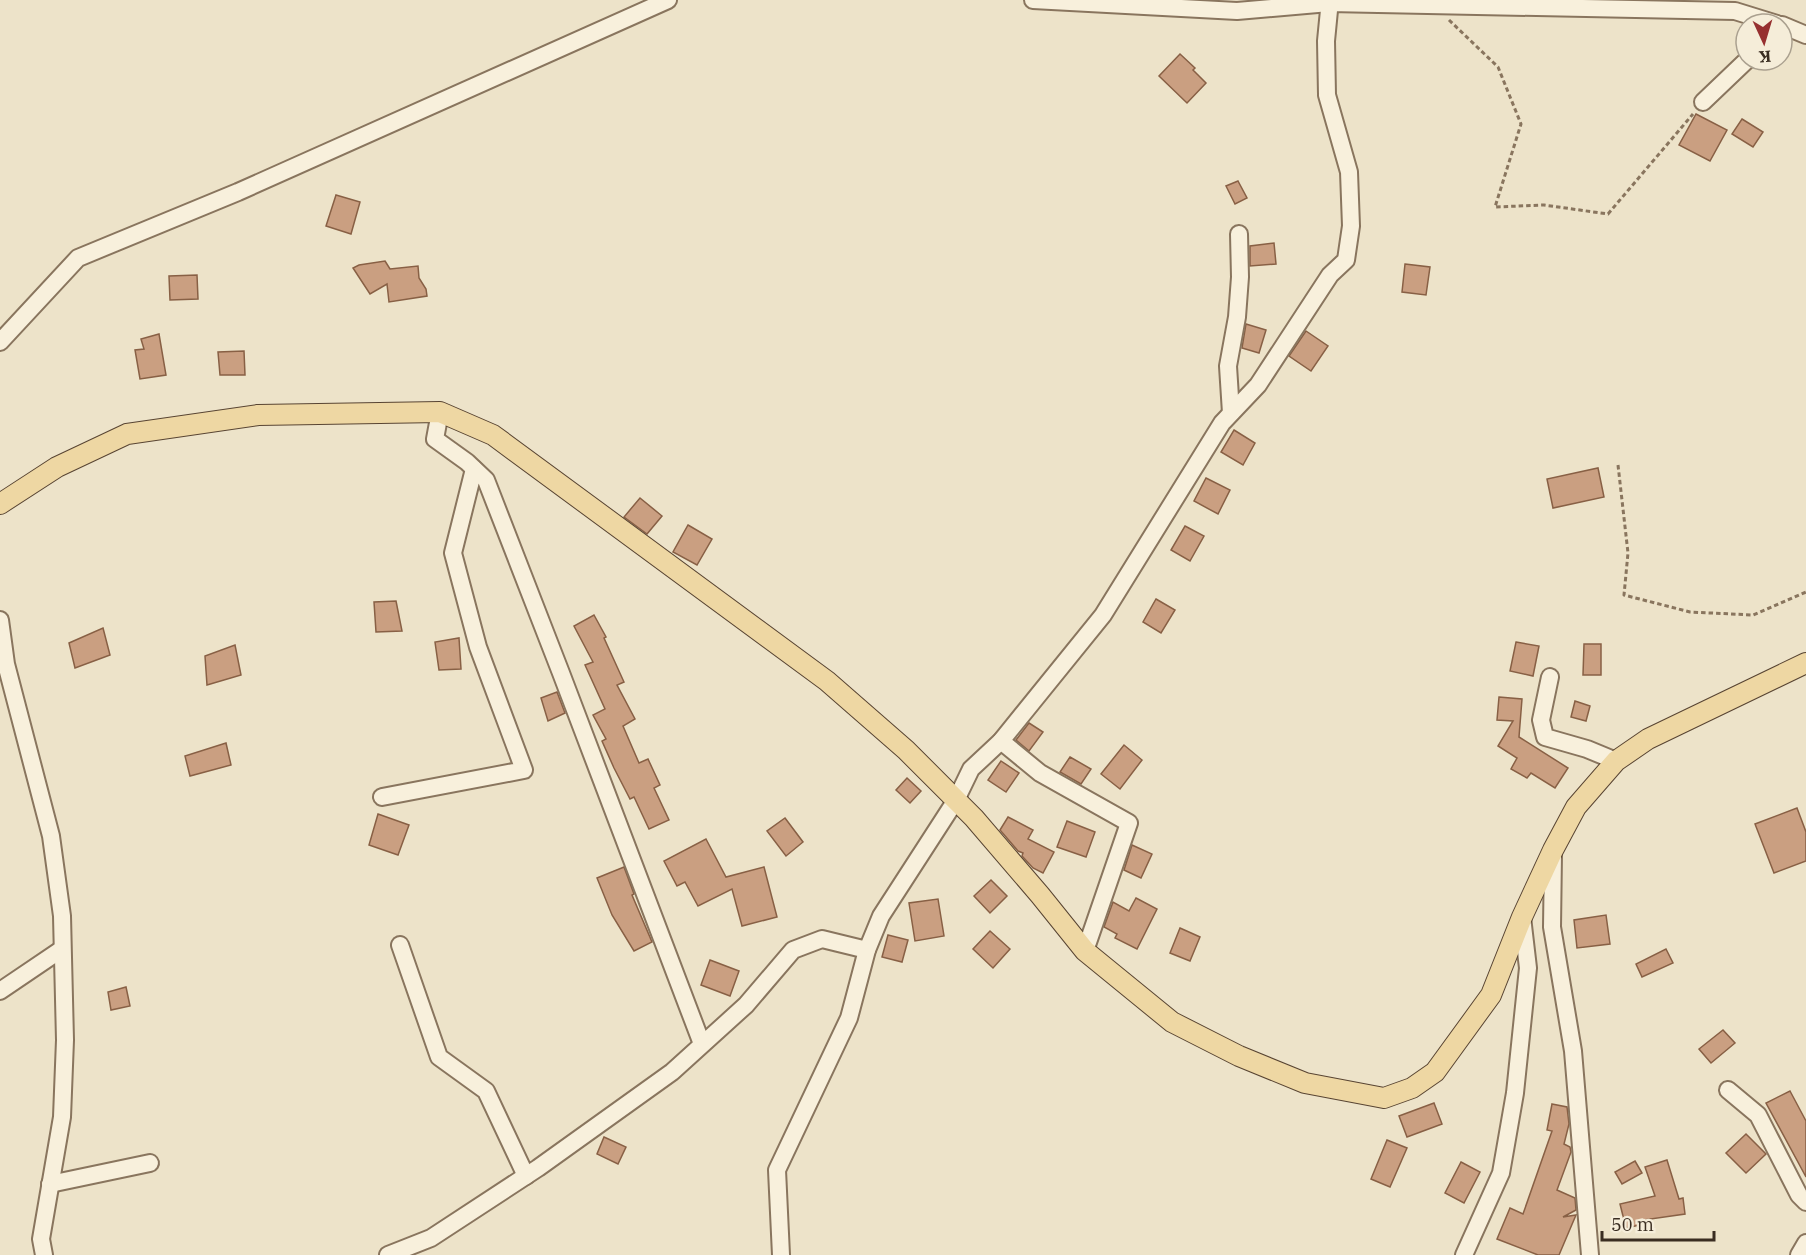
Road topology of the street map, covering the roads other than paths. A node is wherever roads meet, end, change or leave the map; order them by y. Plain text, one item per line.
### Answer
1 (668, 0) edge
2 (1032, 0) edge
3 (1330, 1) edge
4 (1738, 12) edge
5 (1734, 72) edge
6 (1703, 102) road end
7 (1239, 234) dead end
8 (0, 342) edge
9 (441, 412) junction
10 (1231, 413) junction
11 (474, 468) junction
12 (0, 504) edge
13 (0, 620) edge
14 (1806, 663) edge
15 (1550, 677) dead end
16 (1001, 741) junction
17 (1616, 761) junction
18 (382, 797) dead end
19 (956, 800) junction
20 (1553, 850) junction
21 (1522, 917) junction
22 (400, 945) dead end
23 (62, 949) junction
24 (867, 950) junction
25 (1085, 951) junction
26 (0, 991) edge
27 (702, 1044) junction
28 (1728, 1090) dead end
29 (150, 1162) dead end
30 (526, 1176) junction
31 (50, 1184) junction
32 (1806, 1202) edge
33 (1806, 1243) edge
34 (44, 1255) edge
35 (388, 1255) edge
36 (781, 1255) edge
37 (1464, 1255) edge
38 (1590, 1255) edge
39 (1799, 1255) edge

1 - 8 street
2 - 3 street
3 - 4 street
3 - 10 street
5 - 6 street
7 - 10 street
9 - 11 street
9 - 12 main road
9 - 19 main road
10 - 16 street
11 - 18 street
11 - 27 street
13 - 23 street
14 - 17 main road
15 - 17 street
16 - 19 street
16 - 25 street
17 - 20 main road
19 - 24 street
19 - 25 main road
20 - 21 main road
20 - 38 street
21 - 25 main road
21 - 37 street
22 - 30 street
23 - 26 street
23 - 31 street
24 - 27 street
24 - 36 street
27 - 30 street
28 - 32 street
29 - 31 street
30 - 35 street
31 - 34 street
33 - 39 street

